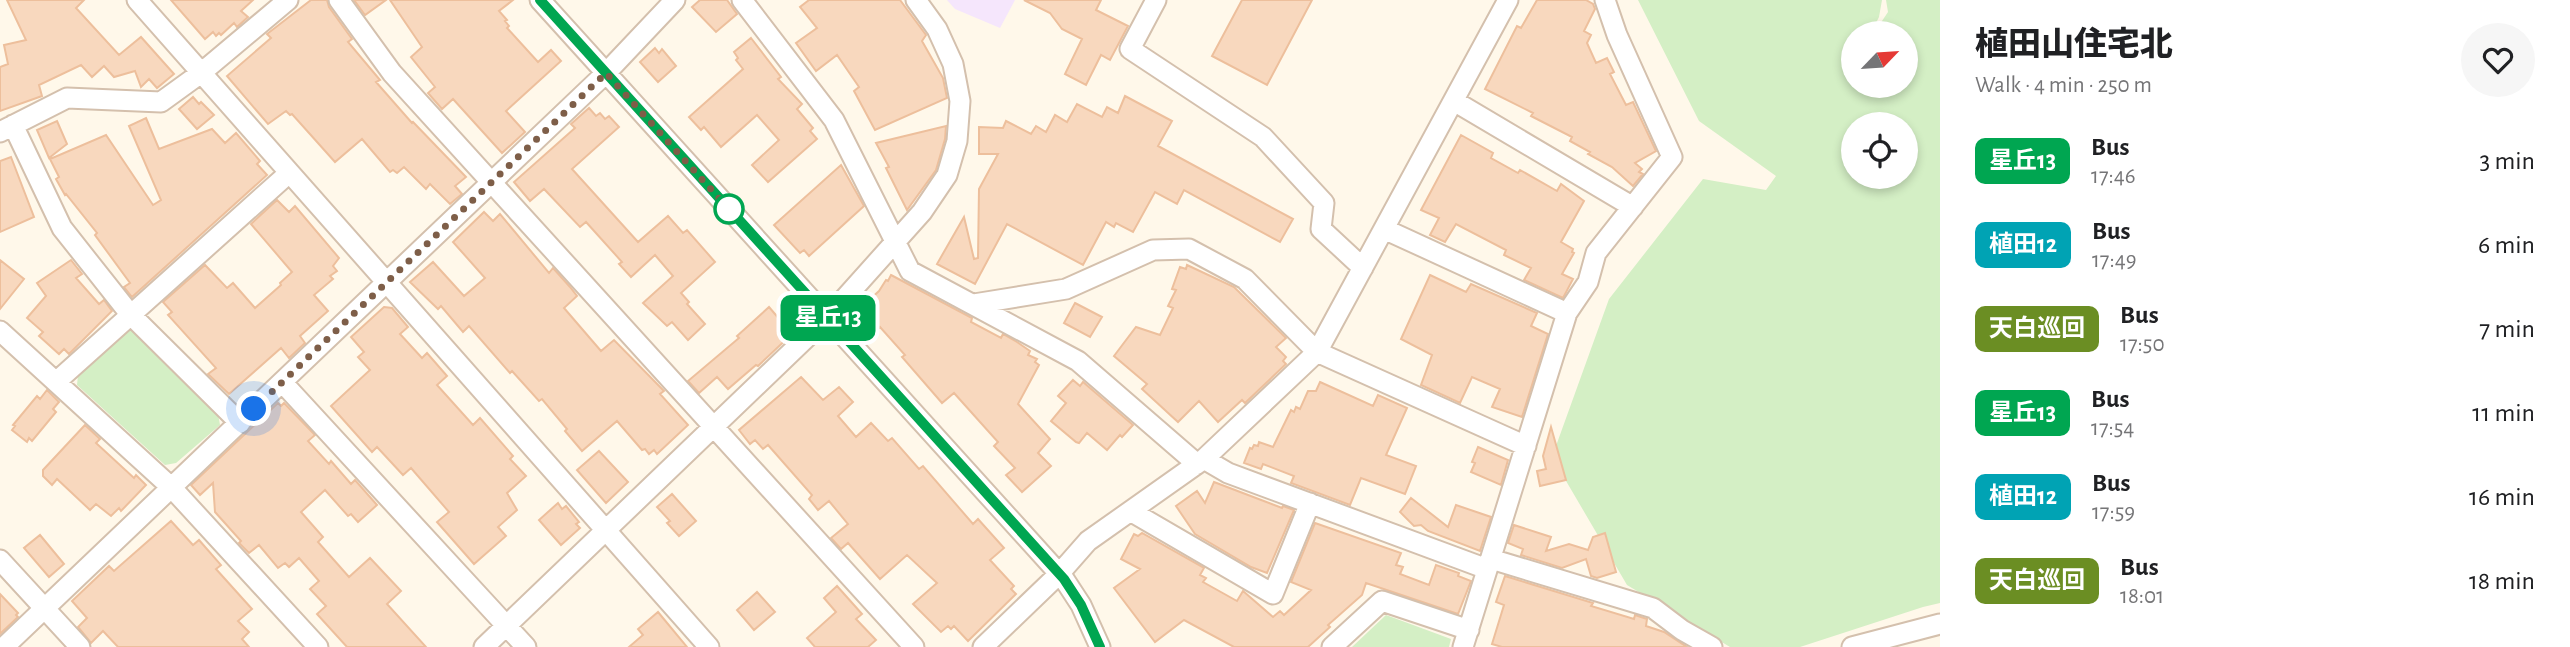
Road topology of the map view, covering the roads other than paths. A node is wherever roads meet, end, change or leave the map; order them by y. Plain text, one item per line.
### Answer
1 (137, 0) edge
2 (288, 0) edge
3 (339, 0) edge
4 (540, 0) edge
5 (675, 0) edge
6 (742, 0) edge
7 (916, 0) edge
8 (1156, 0) edge
9 (1508, 0) edge
10 (1605, 0) edge
11 (201, 73) junction
12 (606, 73) junction
13 (1454, 102) junction
14 (7, 128) edge
15 (289, 173) junction
16 (492, 182) junction
17 (1633, 207) junction
18 (1384, 229) junction
19 (894, 242) junction
20 (1363, 268) junction
21 (386, 283) junction
22 (974, 304) junction
23 (1567, 313) junction
24 (130, 314) junction
25 (828, 317) junction
26 (0, 331) edge
27 (1317, 352) junction
28 (57, 381) junction
29 (282, 382) junction
30 (240, 423) junction
31 (714, 426) junction
32 (1526, 446) junction
33 (1201, 461) junction
34 (172, 488) junction
35 (1310, 503) junction
36 (1132, 512) junction
37 (605, 531) junction
38 (0, 560) edge
39 (1489, 564) junction
40 (1059, 574) junction
41 (45, 609) junction
42 (1940, 624) edge
43 (507, 626) junction
44 (1466, 638) edge
45 (4, 647) edge
46 (80, 647) edge
47 (318, 647) edge
48 (484, 647) edge
49 (526, 647) edge
50 (709, 647) edge
51 (914, 647) edge
52 (983, 647) edge
53 (1100, 647) edge
54 (1332, 647) edge
55 (1712, 647) edge
56 (1852, 647) edge

1 - 11 street
2 - 11 street
3 - 16 street
4 - 12 street
5 - 12 street
6 - 19 street
7 - 19 street
8 - 20 street
9 - 13 street
10 - 17 street
11 - 14 street
11 - 15 street
12 - 16 street
12 - 25 street
13 - 17 street
13 - 18 street
14 - 24 street
15 - 21 street
15 - 24 street
16 - 21 street
16 - 31 street
17 - 23 street
18 - 20 street
18 - 23 street
19 - 22 street
19 - 25 street
20 - 27 street
21 - 29 street
21 - 37 street
22 - 27 street
22 - 33 street
23 - 32 street
24 - 28 street
24 - 30 street
25 - 31 street
25 - 40 street
26 - 28 street
27 - 32 street
27 - 33 street
28 - 34 street
29 - 30 street
29 - 43 street
30 - 34 street
31 - 37 street
31 - 51 street
32 - 39 street
33 - 35 street
33 - 36 street
34 - 41 street
34 - 47 street
35 - 36 street
35 - 39 street
36 - 40 street
37 - 43 street
37 - 50 street
38 - 41 street
39 - 44 street
39 - 55 street
40 - 52 street
40 - 53 street
41 - 45 street
41 - 46 street
42 - 56 street
43 - 48 street
43 - 49 street
44 - 54 street

